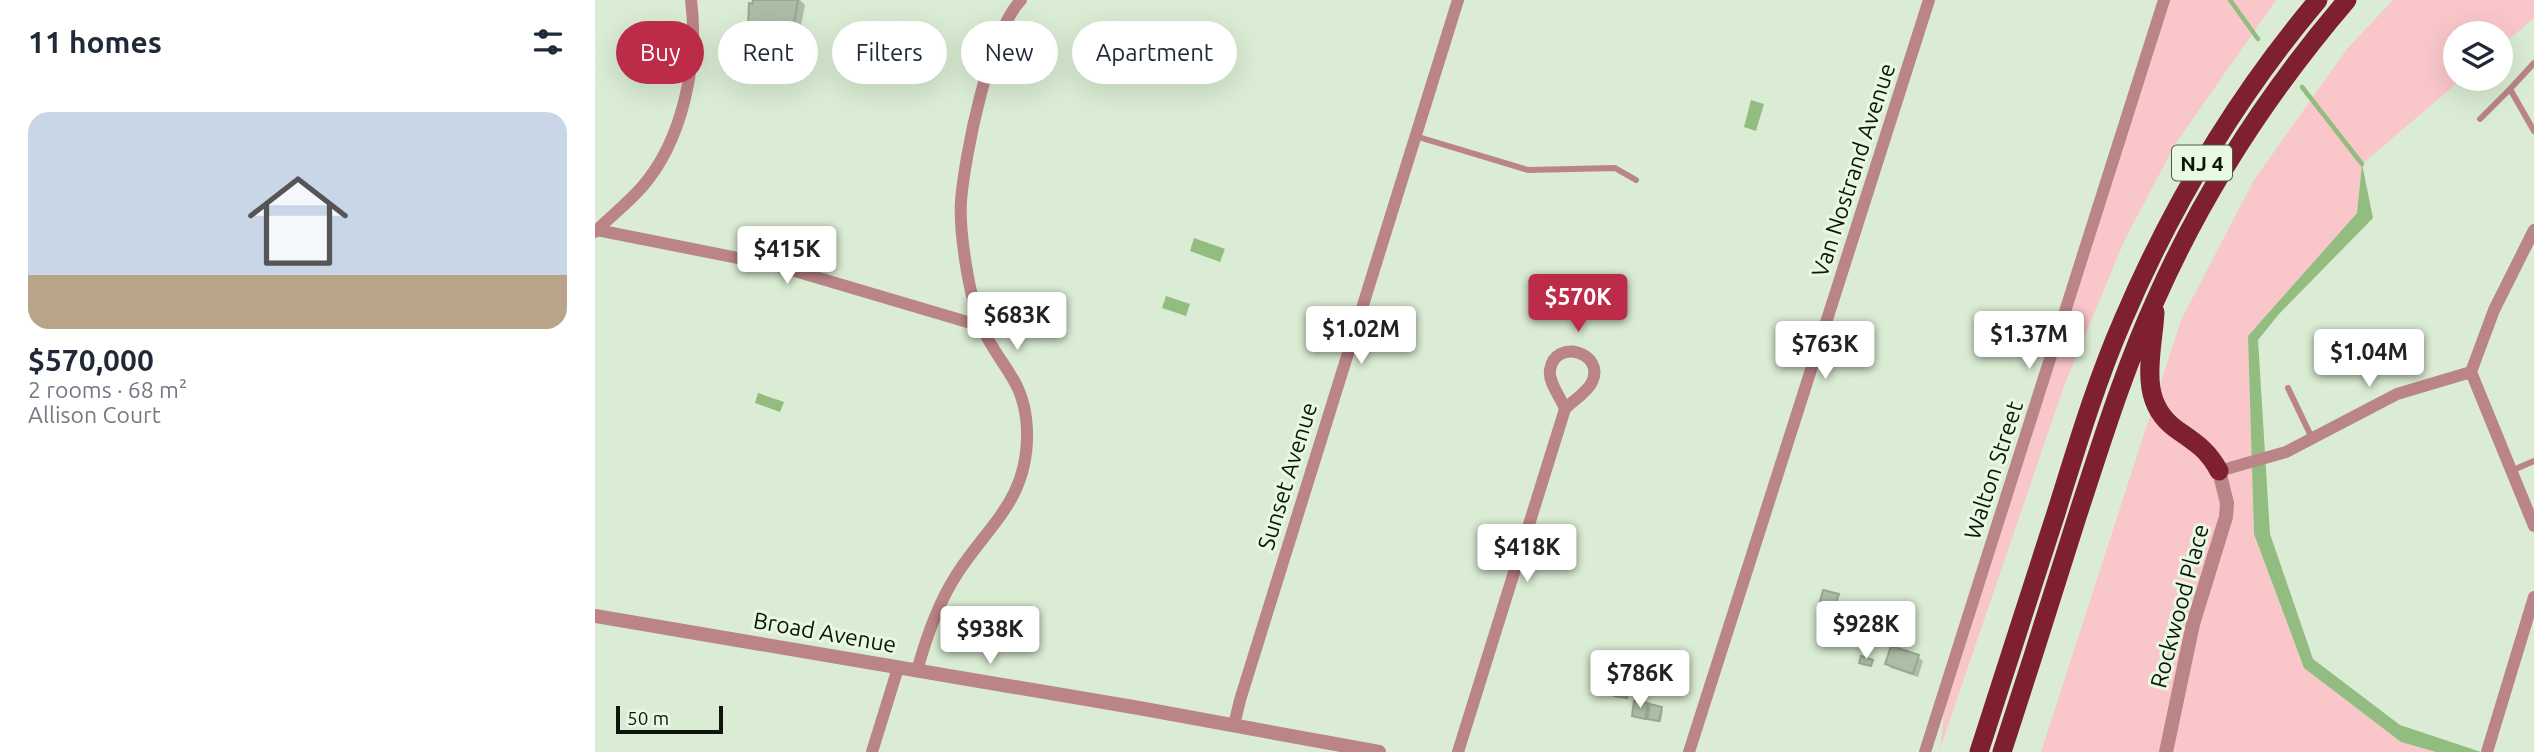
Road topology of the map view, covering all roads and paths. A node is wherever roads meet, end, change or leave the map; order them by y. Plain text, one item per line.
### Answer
1 (691, 0) edge
2 (1021, 0) edge
3 (1458, 0) edge
4 (1929, 0) edge
5 (2164, 0) edge
6 (2318, 0) edge
7 (2347, 0) edge
8 (2534, 63) edge
9 (2513, 86) edge
10 (2508, 91) edge
11 (2511, 91) edge
12 (2480, 119) dead end
13 (2534, 131) edge
14 (1415, 136) junction
15 (1636, 180) dead end
16 (2534, 230) edge
17 (596, 231) edge
18 (2156, 297) junction
19 (981, 326) junction
20 (2471, 372) junction
21 (2288, 388) dead end
22 (1565, 409) junction
23 (2312, 438) junction
24 (2534, 461) edge
25 (2227, 469) junction
26 (2511, 471) junction
27 (2534, 526) edge
28 (2534, 597) edge
29 (595, 616) edge
30 (898, 668) junction
31 (917, 671) junction
32 (1234, 725) junction
33 (1349, 750) edge
34 (872, 752) edge
35 (1378, 752) edge
36 (1458, 752) edge
37 (1689, 752) edge
38 (1925, 752) edge
39 (1979, 752) edge
40 (2002, 752) edge
41 (2166, 752) edge
42 (2487, 752) edge

1 - 17 street
2 - 19 street
3 - 14 street, Sunset Avenue
4 - 37 street, Van Nostrand Avenue
5 - 38 street, Walton Street
6 - 39 highway, NJ 4
7 - 18 highway, NJ 4
8 - 9 lane
10 - 12 lane
11 - 13 lane
14 - 15 lane
14 - 32 street, Sunset Avenue
16 - 20 street
17 - 19 street
18 - 25 highway
18 - 40 highway, NJ 4
19 - 31 street
20 - 23 street
20 - 26 street
21 - 23 lane
22 - 22 street
22 - 36 street
23 - 25 street
24 - 26 lane
25 - 41 street, Rockwood Place
26 - 27 street
28 - 42 street
29 - 30 street, Broad Avenue
30 - 31 street, Broad Avenue
30 - 34 street
31 - 32 street, Broad Avenue
32 - 33 street, Broad Avenue
33 - 35 street, Broad Avenue

